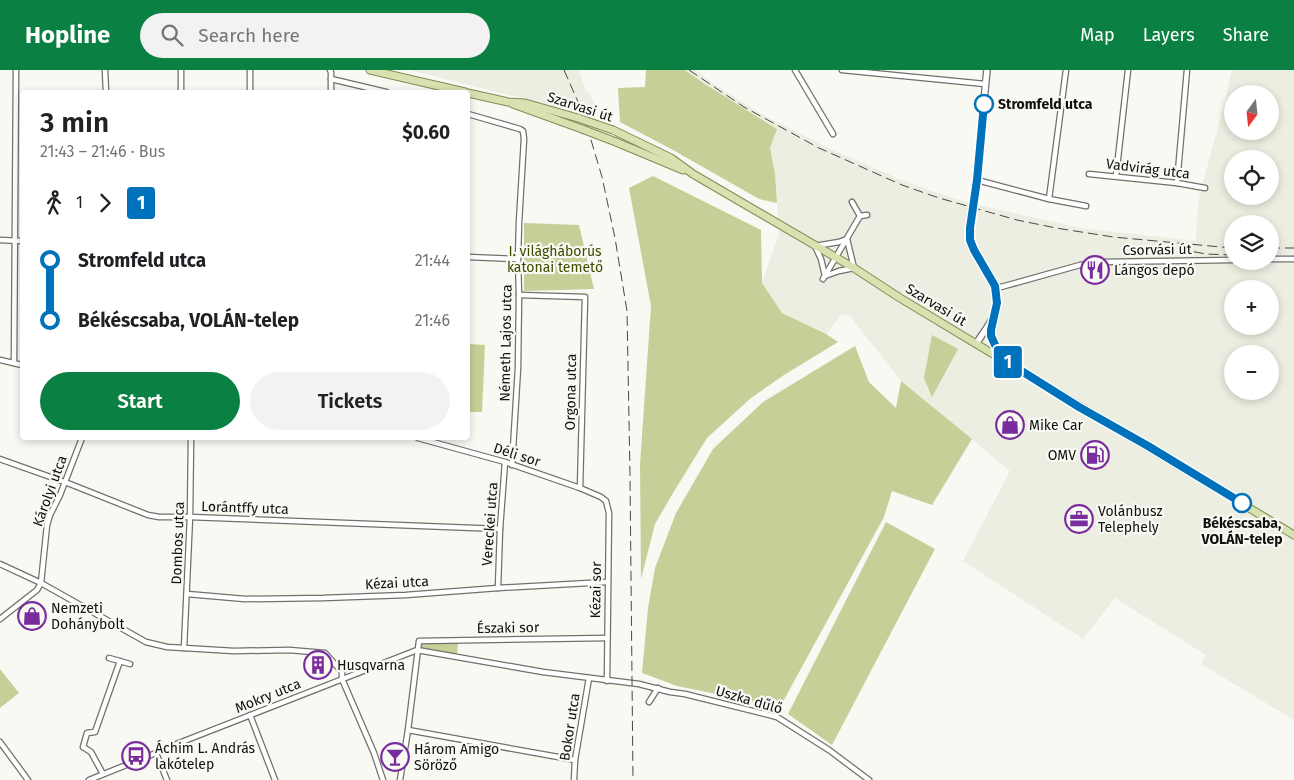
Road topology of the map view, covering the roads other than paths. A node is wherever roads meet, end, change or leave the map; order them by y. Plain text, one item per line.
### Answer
1 (16, 70) edge
2 (105, 70) edge
3 (181, 70) edge
4 (250, 70) edge
5 (330, 70) edge
6 (370, 70) edge
7 (795, 70) edge
8 (842, 70) edge
9 (987, 70) edge
10 (1066, 70) edge
11 (1128, 70) edge
12 (1187, 70) edge
13 (331, 79) junction
14 (985, 84) junction
15 (106, 90) edge
16 (181, 90) edge
17 (250, 90) edge
18 (331, 90) edge
19 (378, 90) edge
20 (453, 90) edge
21 (470, 94) edge
22 (508, 102) junction
23 (470, 115) edge
24 (833, 134) dead end
25 (692, 174) junction
26 (1089, 174) dead end
27 (1116, 176) junction
28 (977, 180) junction
29 (1177, 183) junction
30 (1205, 188) dead end
31 (1048, 199) junction
32 (852, 202) dead end
33 (1086, 206) dead end
34 (867, 215) dead end
35 (860, 216) junction
36 (847, 239) junction
37 (0, 240) edge
38 (15, 241) junction
39 (20, 241) edge
40 (815, 246) junction
41 (470, 257) edge
42 (836, 258) junction
43 (518, 259) junction
44 (1294, 259) edge
45 (1224, 260) edge
46 (1279, 260) edge
47 (854, 268) junction
48 (824, 278) junction
49 (995, 286) junction
50 (520, 295) junction
51 (993, 319) junction
52 (976, 344) junction
53 (1001, 358) junction
54 (0, 360) edge
55 (14, 363) junction
56 (20, 364) edge
57 (81, 440) edge
58 (191, 440) edge
59 (425, 440) edge
60 (0, 459) edge
61 (505, 462) junction
62 (512, 465) junction
63 (65, 483) junction
64 (580, 488) junction
65 (606, 501) joint
66 (190, 518) junction
67 (500, 529) junction
68 (1294, 535) edge
69 (0, 564) edge
70 (607, 582) junction
71 (41, 583) junction
72 (498, 588) junction
73 (187, 594) junction
74 (0, 619) edge
75 (607, 638) junction
76 (184, 648) junction
77 (417, 650) junction
78 (109, 658) dead end
79 (120, 661) junction
80 (130, 664) dead end
81 (590, 678) junction
82 (342, 679) junction
83 (607, 680) junction
84 (658, 688) junction
85 (650, 702) dead end
86 (250, 715) junction
87 (408, 730) junction
88 (0, 742) edge
89 (156, 753) junction
90 (575, 760) junction
91 (103, 774) junction
92 (28, 780) edge
93 (89, 780) edge
94 (167, 780) edge
95 (275, 780) edge
96 (383, 780) edge
97 (400, 780) edge
98 (574, 780) edge
99 (870, 780) edge

1 - 38 street
2 - 15 street
3 - 16 street
4 - 17 street
5 - 13 street
6 - 20 main road, Szarvasi út
7 - 24 street
8 - 14 street
9 - 14 street
10 - 31 street
11 - 27 street
12 - 29 street
13 - 18 street
13 - 19 street
14 - 28 street
21 - 22 main road, Szarvasi út
22 - 25 main road, Szarvasi út, bridge
22 - 25 main road, Szarvasi út, bridge
23 - 43 street, Németh Lajos utca
25 - 40 main road, Szarvasi út
26 - 27 street, Vadvirág utca
27 - 29 street, Vadvirág utca
28 - 31 street
28 - 49 street
29 - 30 street, Vadvirág utca
31 - 33 street
32 - 35 street
34 - 35 street
35 - 36 street
36 - 40 street
36 - 42 street
36 - 47 street
37 - 38 street
38 - 39 street
38 - 55 street
40 - 42 main road, Szarvasi út
40 - 48 street
41 - 43 street
42 - 47 main road, Szarvasi út
42 - 48 street
43 - 50 street, Németh Lajos utca
44 - 46 street
45 - 49 street, Csorvási út
47 - 48 street
47 - 52 main road, Szarvasi út
49 - 51 street
50 - 62 street, Németh Lajos utca
50 - 64 street, Orgona utca
51 - 52 street
51 - 53 street
52 - 53 main road, Szarvasi út
53 - 68 main road, Szarvasi út
54 - 55 street
55 - 56 street
57 - 63 street, Károlyi utca
58 - 66 street, Dombos utca
59 - 61 street, Déli sor
60 - 63 street, Lorántffy utca
61 - 62 street, Déli sor
61 - 67 street, Vereckei utca
62 - 64 street, Déli sor
63 - 66 street, Lorántffy utca
63 - 71 street, Károlyi utca
64 - 65 street, Déli sor
65 - 70 street, Kézai sor
66 - 67 street, Lorántffy utca
66 - 73 street, Dombos utca
67 - 72 street, Vereckei utca
69 - 71 street
70 - 72 street, Kézai utca
70 - 75 street, Kézai sor
71 - 74 street
71 - 76 street
72 - 73 street, Kézai utca
73 - 76 street, Dombos utca
75 - 77 street, Északi sor
75 - 83 street, Kézai sor
76 - 82 street
77 - 81 street
77 - 82 street, Mokry utca
77 - 87 street
78 - 79 street
79 - 80 street
79 - 91 street
81 - 83 street
81 - 90 street, Bokor utca
82 - 86 street, Mokry utca
82 - 96 street
83 - 84 street, Uszka dűlő
84 - 85 street
84 - 99 street, Uszka dűlő
86 - 89 street, Mokry utca
86 - 95 street
87 - 90 street
87 - 97 street
88 - 92 street
89 - 91 street, Mokry utca
89 - 94 street
90 - 98 street, Bokor utca
91 - 93 street, Mokry utca

